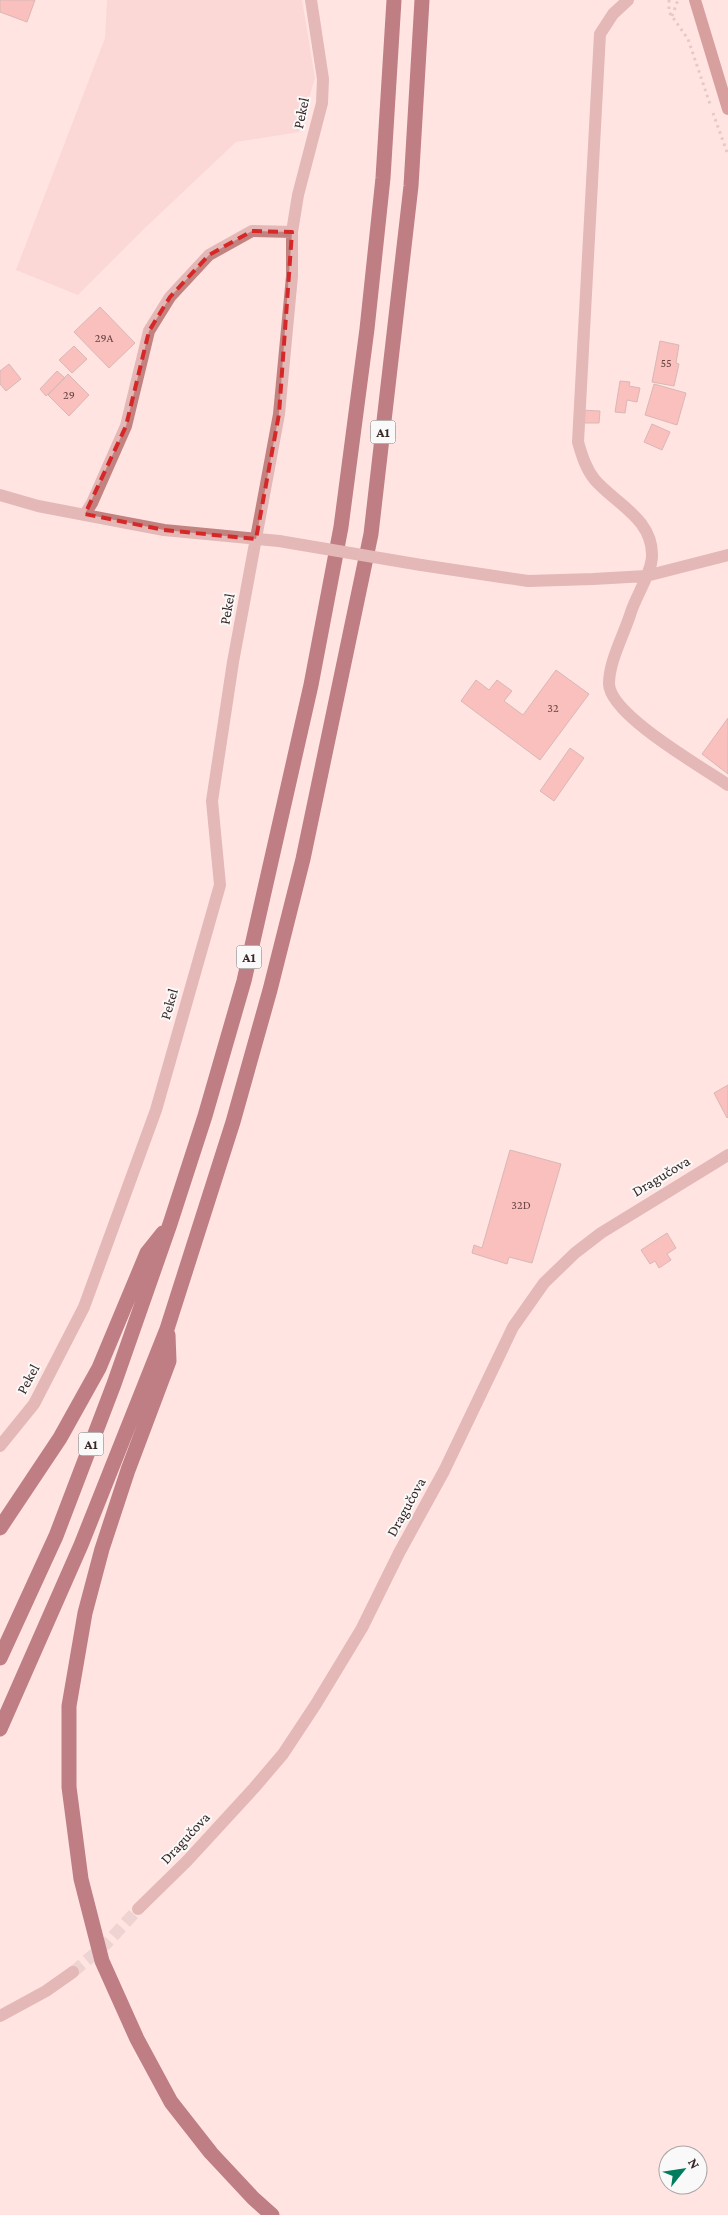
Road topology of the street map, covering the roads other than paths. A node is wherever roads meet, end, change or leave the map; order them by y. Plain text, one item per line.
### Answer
1 (311, 0) edge
2 (394, 0) edge
3 (422, 0) edge
4 (628, 0) edge
5 (694, 0) edge
6 (728, 109) edge
7 (292, 232) junction
8 (0, 495) edge
9 (85, 514) junction
10 (256, 540) junction
11 (728, 555) edge
12 (646, 576) junction
13 (728, 785) edge
14 (728, 1155) edge
15 (170, 1224) junction
16 (168, 1328) junction
17 (0, 1446) edge
18 (0, 1528) edge
19 (0, 1658) edge
20 (0, 1729) edge
21 (138, 1909) tunnel mouth
22 (73, 1972) tunnel mouth
23 (0, 2016) edge
24 (272, 2215) edge

1 - 7 street, Pekel
2 - 15 highway, A1
3 - 16 highway, A1
4 - 12 street
5 - 6 main road
7 - 9 street
7 - 10 street, Pekel
8 - 9 street
9 - 10 street
10 - 12 street, bridge
10 - 17 street, Pekel
11 - 12 street
12 - 13 street
14 - 21 street, Dragučova
15 - 18 highway
15 - 19 highway, A1
16 - 20 highway, A1
16 - 24 highway
22 - 23 street

